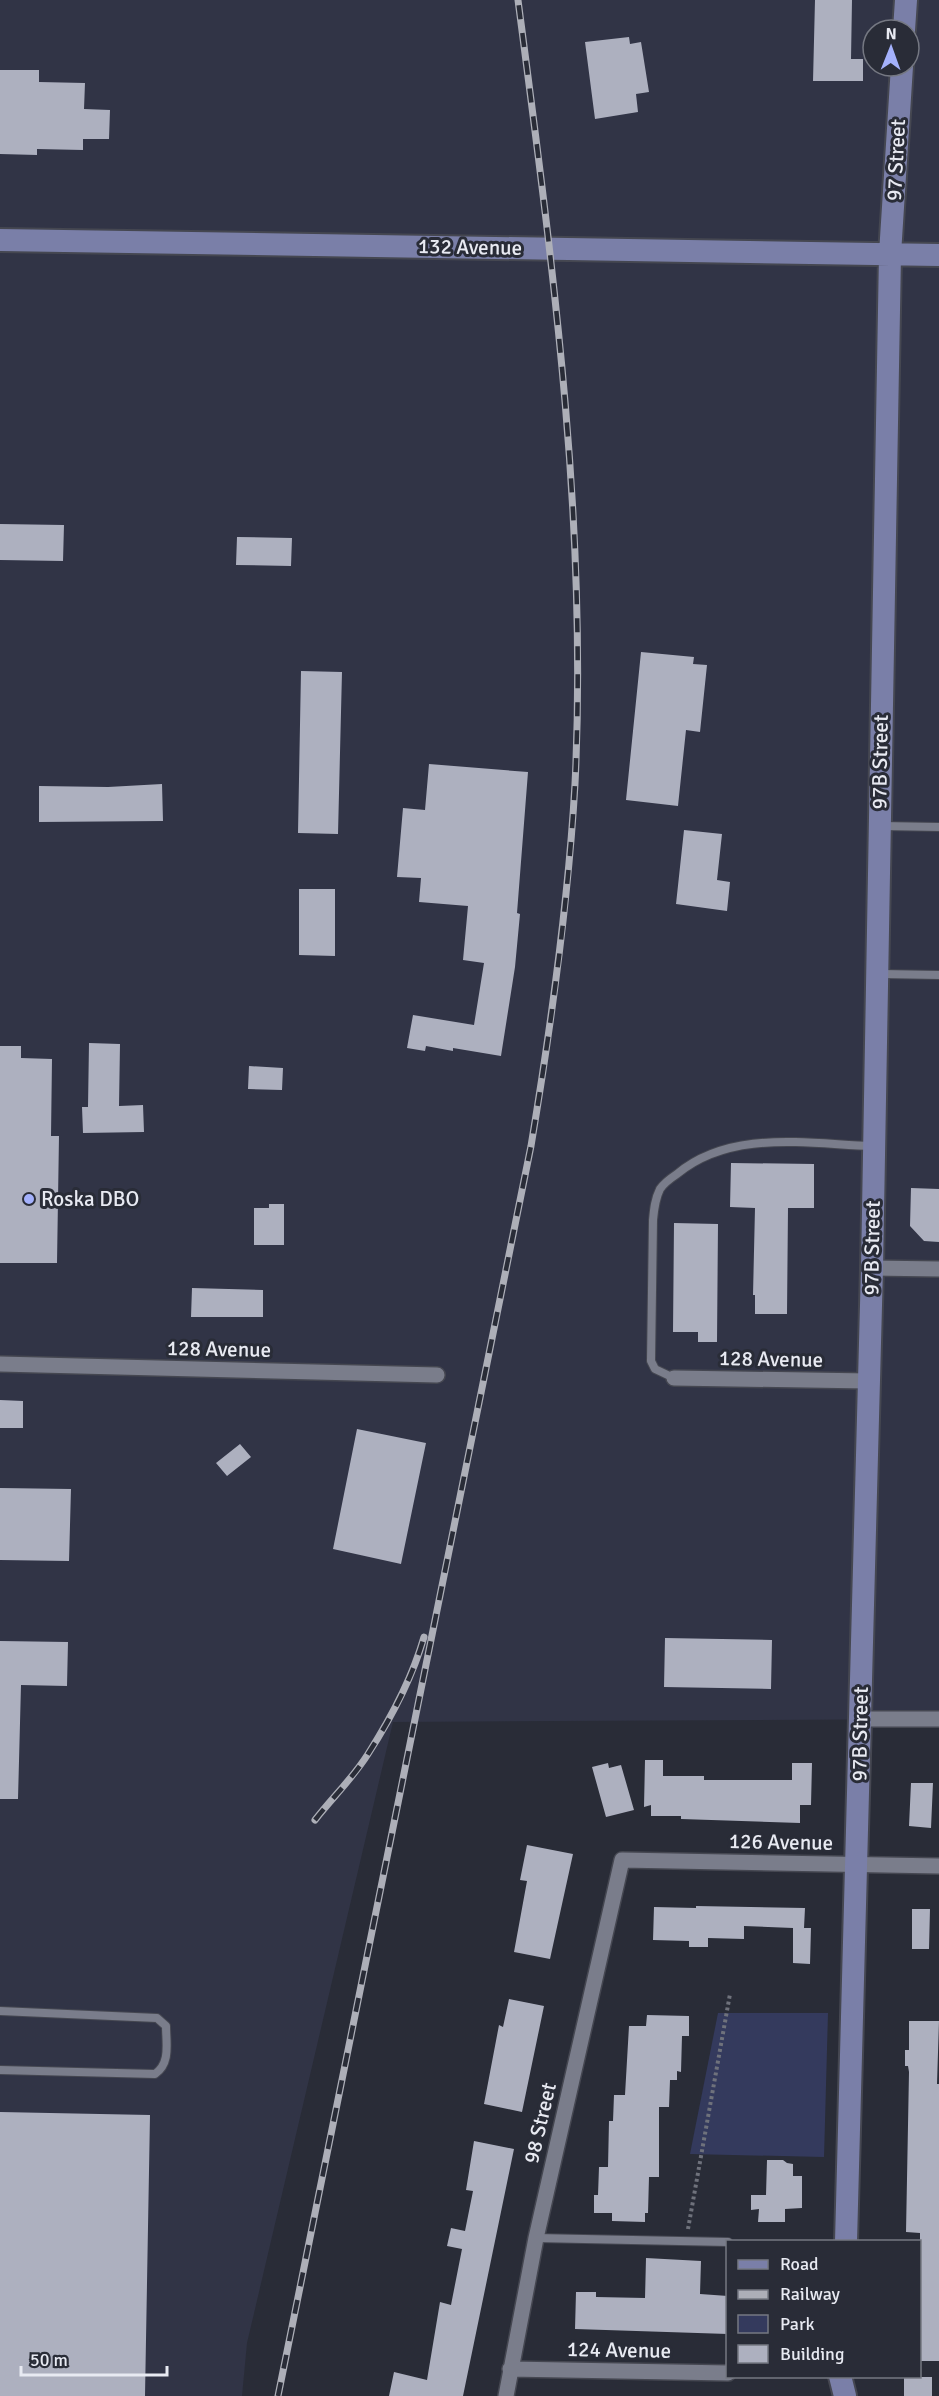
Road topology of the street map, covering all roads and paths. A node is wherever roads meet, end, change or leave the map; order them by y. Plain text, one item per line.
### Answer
1 (906, 0) edge
2 (905, 18) edge
3 (901, 78) edge
4 (0, 240) edge
5 (890, 254) junction
6 (939, 255) edge
7 (879, 826) junction
8 (939, 827) edge
9 (877, 974) junction
10 (939, 975) edge
11 (874, 1146) junction
12 (872, 1268) junction
13 (939, 1269) edge
14 (0, 1364) edge
15 (437, 1375) dead end
16 (674, 1378) joint
17 (868, 1381) junction
18 (860, 1719) junction
19 (939, 1719) edge
20 (622, 1860) joint
21 (856, 1864) junction
22 (939, 1866) edge
23 (730, 1994) dead end
24 (0, 2011) edge
25 (0, 2070) edge
26 (536, 2238) junction
27 (846, 2240) edge
28 (686, 2241) junction
29 (726, 2242) edge
30 (510, 2369) junction
31 (726, 2373) edge
32 (840, 2378) edge
33 (506, 2396) edge
34 (845, 2396) edge

1 - 2 street
3 - 5 street, 97 Street
4 - 5 street, 132 Avenue
5 - 6 street, 132 Avenue
5 - 7 street, 97B Street
7 - 8 lane
7 - 9 street, 97B Street
9 - 10 lane
9 - 11 street, 97B Street
11 - 12 street, 97B Street
11 - 16 lane
12 - 13 street
12 - 17 street, 97B Street
14 - 15 street, 128 Avenue
16 - 17 street, 128 Avenue
17 - 18 street, 97B Street
18 - 19 street
18 - 21 street, 97B Street
20 - 21 street, 126 Avenue
20 - 26 street, 98 Street
21 - 22 street, 126 Avenue
21 - 27 street, 97B Street
23 - 28 path
24 - 25 lane
26 - 28 lane
26 - 30 street, 98 Street
28 - 29 lane
30 - 31 street, 124 Avenue
30 - 33 street, 98 Street
32 - 34 street

